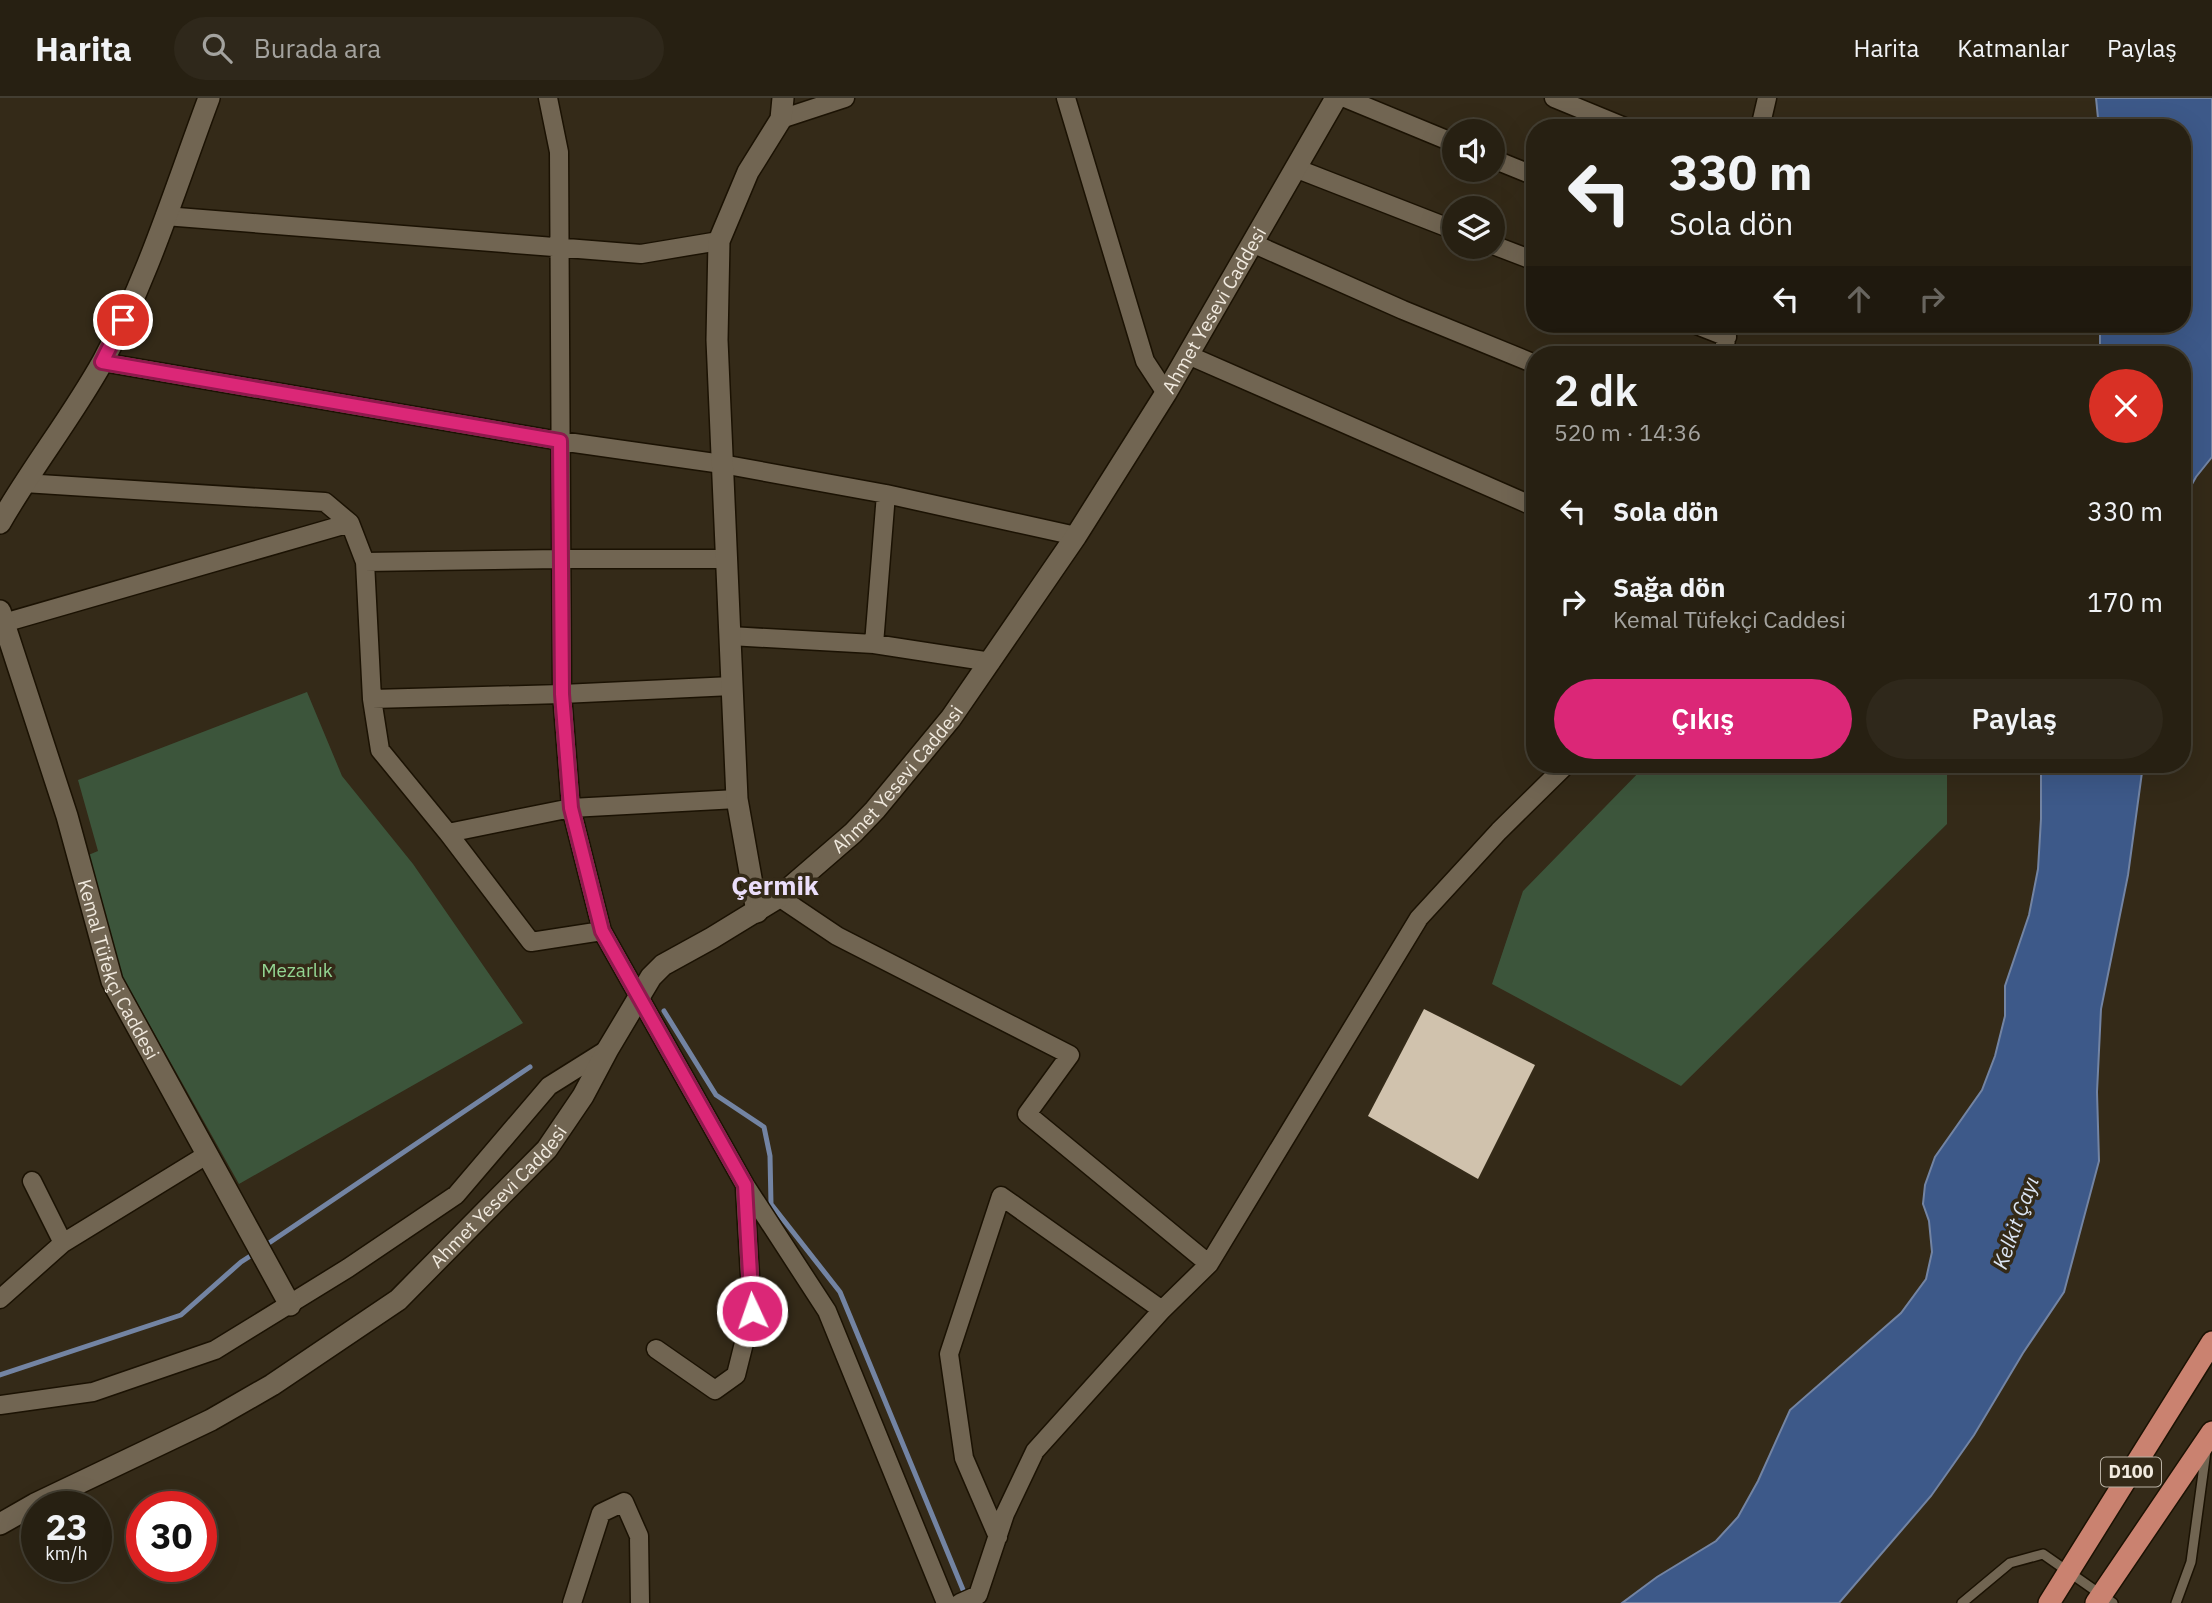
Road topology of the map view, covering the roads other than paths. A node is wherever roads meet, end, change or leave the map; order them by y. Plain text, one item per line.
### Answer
1 (209, 98) edge
2 (548, 98) edge
3 (845, 98) edge
4 (1066, 98) edge
5 (1336, 98) edge
6 (1345, 98) edge
7 (1554, 98) edge
8 (1767, 98) edge
9 (782, 108) edge
10 (1605, 119) edge
11 (1762, 119) edge
12 (1442, 138) edge
13 (1505, 164) edge
14 (1296, 168) junction
15 (1526, 172) edge
16 (165, 216) junction
17 (1442, 225) edge
18 (719, 241) junction
19 (1252, 243) junction
20 (558, 247) junction
21 (1505, 250) edge
22 (1526, 258) edge
23 (1188, 355) junction
24 (1526, 359) edge
25 (102, 362) junction
26 (1166, 393) junction
27 (560, 441) junction
28 (722, 464) junction
29 (24, 482) junction
30 (886, 494) junction
31 (1526, 503) edge
32 (0, 523) edge
33 (350, 523) junction
34 (1076, 536) junction
35 (560, 558) junction
36 (725, 559) junction
37 (365, 562) junction
38 (1, 619) edge
39 (730, 636) junction
40 (874, 644) junction
41 (991, 662) junction
42 (732, 686) junction
43 (562, 694) junction
44 (372, 699) junction
45 (1558, 773) edge
46 (737, 799) junction
47 (571, 808) junction
48 (448, 833) junction
49 (779, 897) junction
50 (757, 912) junction
51 (602, 931) junction
52 (638, 996) junction
53 (608, 1049) junction
54 (208, 1154) junction
55 (32, 1181) dead end
56 (745, 1185) junction
57 (63, 1243) junction
58 (1209, 1264) junction
59 (0, 1299) edge
60 (290, 1305) junction
61 (1162, 1310) junction
62 (2212, 1342) edge
63 (656, 1349) dead end
64 (0, 1405) edge
65 (2210, 1435) edge
66 (0, 1524) edge
67 (998, 1537) junction
68 (2069, 1571) junction
69 (2103, 1601) edge
70 (572, 1603) edge
71 (640, 1603) edge
72 (946, 1603) edge
73 (960, 1603) edge
74 (1962, 1603) edge
75 (2049, 1603) edge
76 (2176, 1603) edge

1 - 16 street
2 - 20 street
3 - 9 street
4 - 26 street
5 - 14 street, Ahmet Yesevi Caddesi
6 - 12 street
7 - 10 street
8 - 11 street
9 - 18 street
13 - 15 street
14 - 17 street
14 - 19 street, Ahmet Yesevi Caddesi
16 - 20 street
16 - 25 street
18 - 20 street
18 - 28 street
19 - 23 street, Ahmet Yesevi Caddesi
19 - 24 street
20 - 27 street
21 - 22 street
23 - 26 street, Ahmet Yesevi Caddesi
23 - 31 street
25 - 27 street
25 - 29 street
26 - 34 street, Ahmet Yesevi Caddesi
27 - 28 street
27 - 35 street
28 - 30 street
28 - 36 street
29 - 32 street
29 - 33 street
30 - 34 street
30 - 40 street
33 - 37 street
33 - 38 street
34 - 41 street, Ahmet Yesevi Caddesi
35 - 36 street
35 - 37 street
35 - 43 street
36 - 39 street
37 - 44 street
38 - 54 street, Kemal Tüfekçi Caddesi
39 - 40 street
39 - 42 street
40 - 41 street
41 - 49 street, Ahmet Yesevi Caddesi
42 - 43 street
42 - 46 street
43 - 44 street
43 - 47 street
44 - 48 street
45 - 58 street
46 - 47 street
46 - 50 street
47 - 48 street
47 - 51 street
48 - 51 street
49 - 50 street, Ahmet Yesevi Caddesi
49 - 58 street
50 - 52 street, Ahmet Yesevi Caddesi
51 - 52 street
52 - 53 street, Ahmet Yesevi Caddesi
52 - 56 street
53 - 60 street
53 - 66 street, Ahmet Yesevi Caddesi
54 - 57 street
54 - 60 street, Kemal Tüfekçi Caddesi
55 - 57 street
56 - 63 street
56 - 72 street
57 - 59 street
58 - 61 street
60 - 64 street
61 - 67 street
61 - 67 street
62 - 68 highway, D100
65 - 69 highway, D100
65 - 76 lane
67 - 73 street
68 - 69 lane
68 - 74 lane
68 - 75 highway, D100
70 - 71 street

